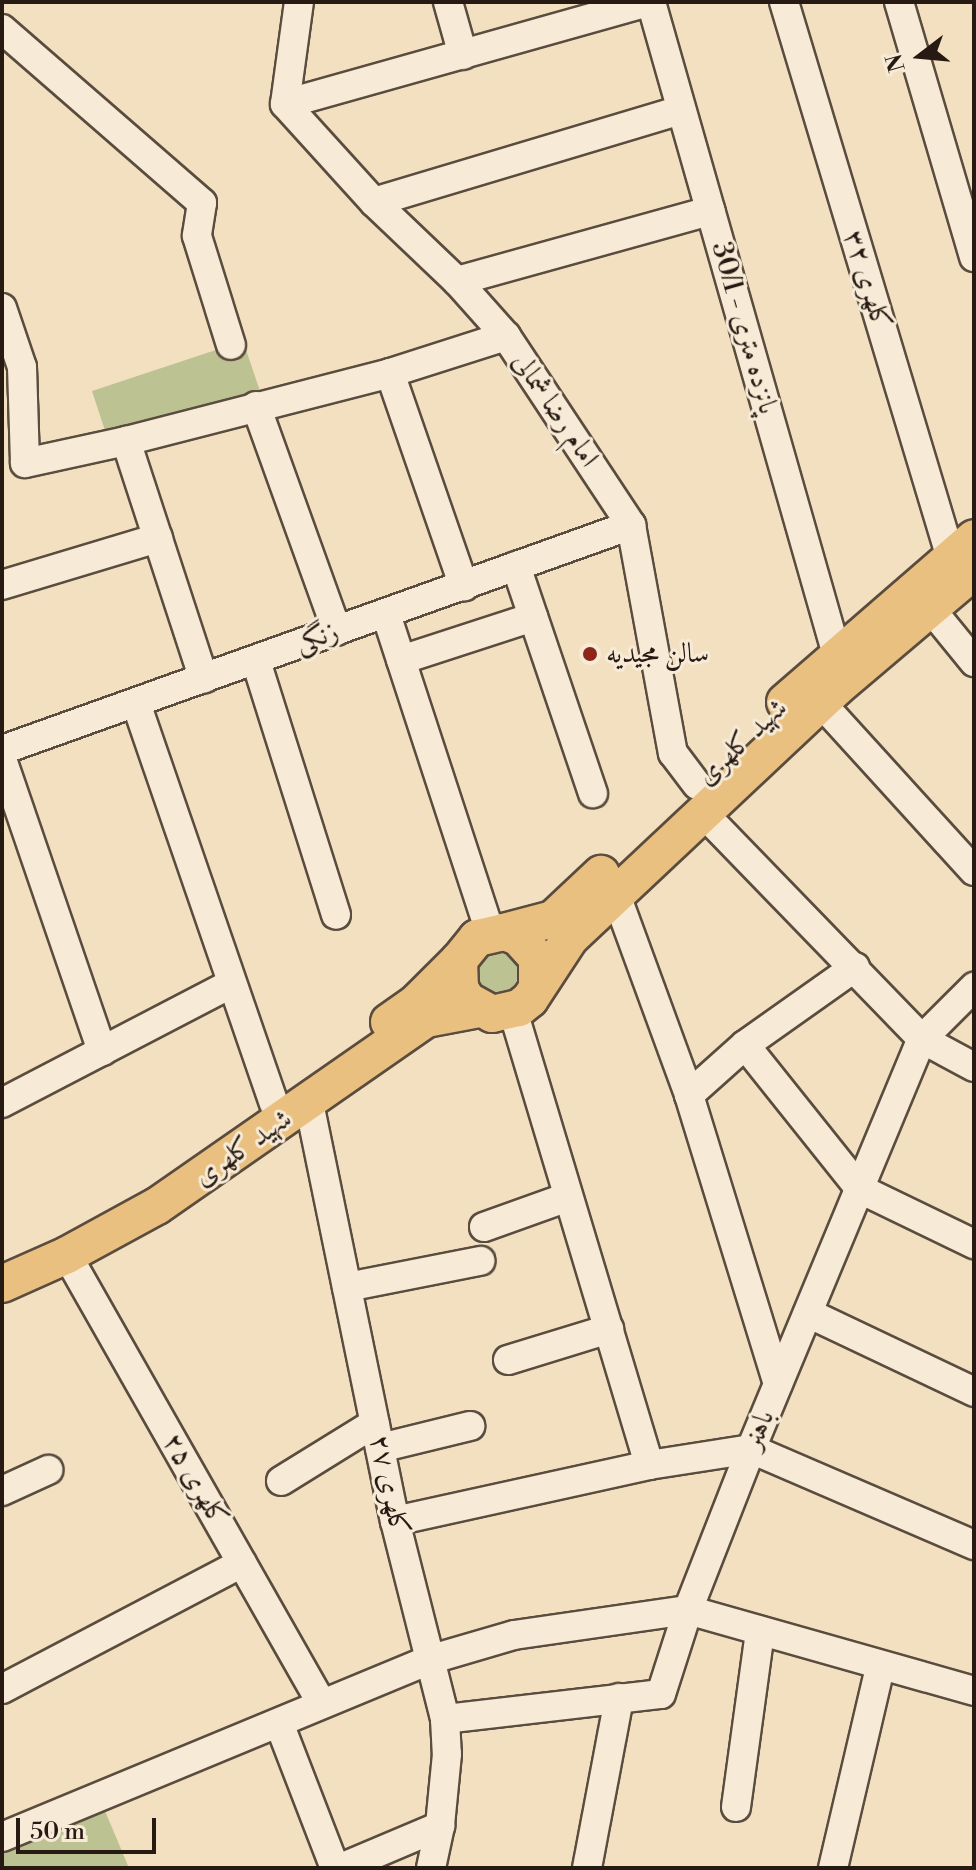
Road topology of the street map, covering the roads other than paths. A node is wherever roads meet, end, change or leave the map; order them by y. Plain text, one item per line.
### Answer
1 (299, 2) edge
2 (448, 2) edge
3 (650, 2) edge
4 (784, 2) edge
5 (899, 2) edge
6 (2, 29) edge
7 (463, 55) junction
8 (285, 104) junction
9 (681, 110) junction
10 (374, 202) junction
11 (710, 211) junction
12 (974, 257) edge
13 (457, 281) junction
14 (5, 327) edge
15 (506, 336) junction
16 (231, 345) dead end
17 (390, 373) junction
18 (256, 406) junction
19 (126, 441) junction
20 (631, 525) junction
21 (158, 538) junction
22 (966, 556) edge
23 (516, 566) junction
24 (2, 585) edge
25 (464, 587) junction
26 (930, 608) junction
27 (386, 614) junction
28 (533, 617) junction
29 (337, 631) junction
30 (837, 655) junction
31 (401, 660) junction
32 (256, 661) junction
33 (974, 662) edge
34 (204, 679) junction
35 (136, 703) junction
36 (821, 703) junction
37 (2, 750) edge
38 (2, 759) edge
39 (593, 793) dead end
40 (700, 799) junction
41 (974, 871) edge
42 (616, 895) junction
43 (336, 915) dead end
44 (497, 932) junction
45 (459, 960) junction
46 (855, 967) junction
47 (231, 984) junction
48 (974, 987) edge
49 (510, 1002) junction
50 (922, 1039) junction
51 (745, 1045) junction
52 (102, 1051) junction
53 (974, 1067) edge
54 (689, 1095) junction
55 (2, 1103) edge
56 (291, 1103) junction
57 (860, 1189) junction
58 (568, 1197) junction
59 (484, 1227) dead end
60 (974, 1244) edge
61 (67, 1255) junction
62 (480, 1261) dead end
63 (2, 1263) edge
64 (2, 1284) edge
65 (347, 1287) junction
66 (808, 1313) junction
67 (609, 1329) junction
68 (508, 1360) dead end
69 (778, 1384) junction
70 (974, 1392) edge
71 (470, 1426) dead end
72 (377, 1436) junction
73 (751, 1449) junction
74 (649, 1465) junction
75 (48, 1470) dead end
76 (281, 1481) dead end
77 (2, 1491) edge
78 (395, 1521) junction
79 (974, 1545) edge
80 (242, 1563) junction
81 (688, 1610) junction
82 (760, 1631) junction
83 (432, 1659) junction
84 (880, 1667) junction
85 (2, 1689) edge
86 (974, 1691) edge
87 (619, 1698) junction
88 (322, 1704) junction
89 (445, 1719) junction
90 (279, 1723) junction
91 (736, 1807) dead end
92 (440, 1826) junction
93 (2, 1837) edge
94 (335, 1868) edge
95 (341, 1868) edge
96 (431, 1868) edge
97 (587, 1868) edge
98 (833, 1868) edge

1 - 8 street
2 - 7 street
3 - 7 street
3 - 9 street, 30/1 - پانزده متری
4 - 22 street, کلهری ۳۲
5 - 12 street
6 - 16 street
7 - 8 street
8 - 10 street, امام رضا شمالی
9 - 10 street
9 - 11 street, 30/1 - پانزده متری
10 - 13 street, امام رضا شمالی
11 - 13 street
11 - 30 street, 30/1 - پانزده متری
13 - 15 street, امام رضا شمالی
14 - 19 street
15 - 17 street
15 - 20 street, امام رضا شمالی
17 - 18 street
17 - 25 street
18 - 19 street
18 - 29 street
19 - 21 street
20 - 23 street, زنگی
20 - 40 street, امام رضا شمالی
21 - 24 street
21 - 34 street
22 - 26 main road, شهید کلهری
22 - 30 main road, شهید کلهری
23 - 25 street, زنگی
23 - 28 street
25 - 27 street, زنگی
26 - 33 street
26 - 36 main road, شهید کلهری
27 - 29 street, زنگی
27 - 31 street
28 - 31 street
28 - 39 street
29 - 32 street, زنگی
30 - 40 main road, شهید کلهری
31 - 44 street
32 - 34 street, زنگی
32 - 43 street
34 - 35 street, زنگی
35 - 37 street, زنگی
35 - 47 street, کلهری ۲۷
36 - 40 main road, شهید کلهری
36 - 41 street
38 - 52 street
40 - 42 main road, شهید کلهری
40 - 44 main road, شهید کلهری
40 - 46 street, امام رضا شمالی
42 - 49 main road, شهید کلهری
42 - 54 street
44 - 45 main road
44 - 49 main road
45 - 49 main road
45 - 56 main road, شهید کلهری
46 - 50 street, امام رضا شمالی
46 - 51 street
47 - 52 street
47 - 56 street, کلهری ۲۷
48 - 50 street, باهنر
49 - 56 main road, شهید کلهری
49 - 58 street
50 - 53 street, امام رضا شمالی
50 - 57 street, باهنر
51 - 54 street
51 - 57 street
52 - 55 street
54 - 69 street
56 - 61 main road, شهید کلهری
56 - 63 main road, شهید کلهری
56 - 65 street, کلهری ۲۷
57 - 60 street
57 - 66 street, باهنر
58 - 59 street
58 - 67 street
61 - 64 main road, شهید کلهری
61 - 80 street, کلهری ۲۵
62 - 65 street
65 - 72 street, کلهری ۲۷
66 - 69 street, باهنر
66 - 70 street
67 - 68 street
67 - 74 street
69 - 73 street, باهنر
71 - 72 street
72 - 76 street
72 - 78 street, کلهری ۲۷
73 - 74 street
73 - 79 street
73 - 81 street, باهنر
74 - 78 street
75 - 77 street
78 - 83 street, کلهری ۲۷
80 - 85 street
80 - 88 street, کلهری ۲۵
81 - 82 street
81 - 83 street
81 - 87 street, باهنر
82 - 84 street
82 - 91 street
83 - 88 street
83 - 89 street, کلهری ۲۷
84 - 86 street
84 - 98 street
87 - 89 street, باهنر
87 - 97 street
88 - 90 street
89 - 92 street, کلهری ۲۷
90 - 93 street
90 - 94 street
92 - 95 street
92 - 96 street, کلهری ۲۷

